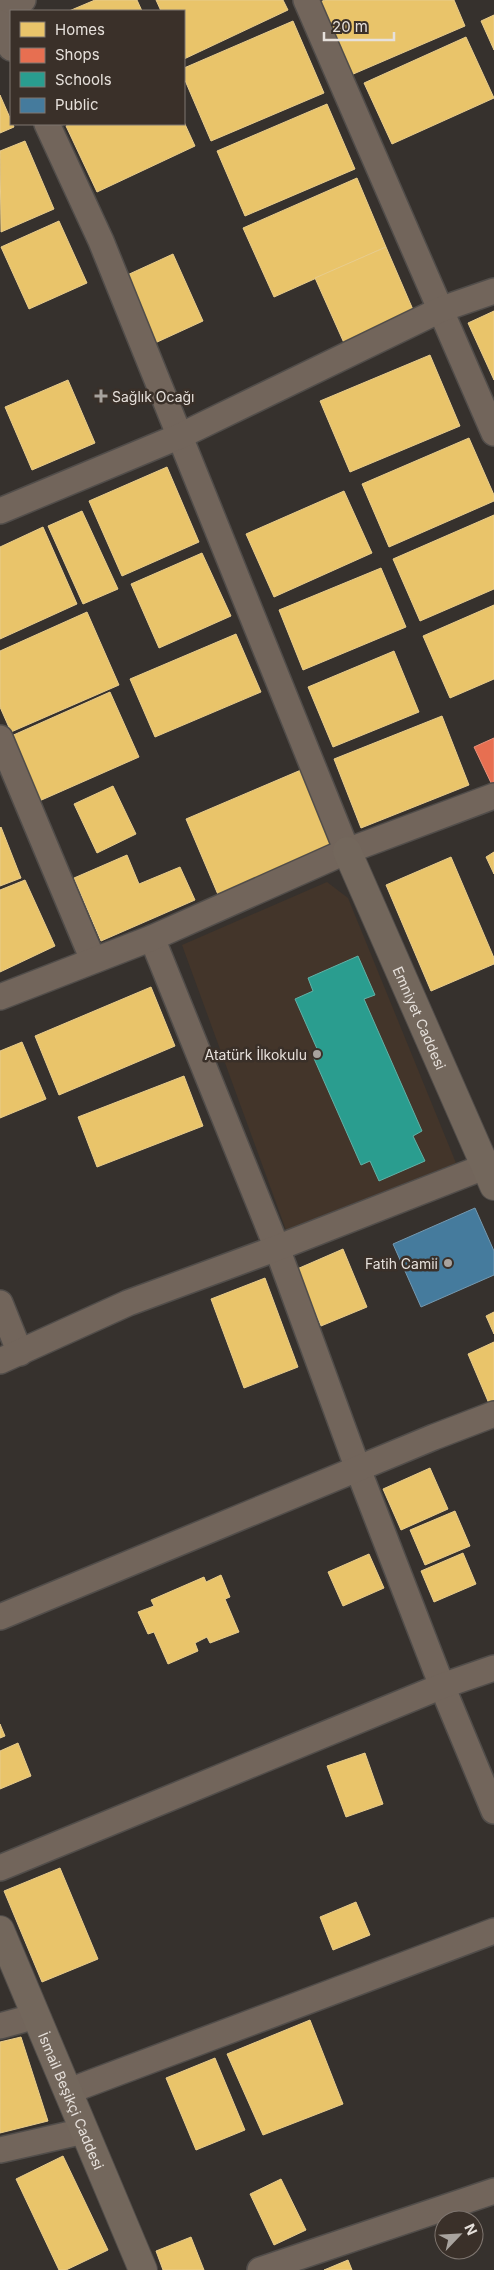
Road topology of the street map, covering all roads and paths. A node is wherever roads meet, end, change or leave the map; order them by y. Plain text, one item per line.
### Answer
1 (23, 0) edge
2 (306, 0) edge
3 (0, 9) edge
4 (0, 23) edge
5 (10, 46) edge
6 (47, 125) edge
7 (494, 291) edge
8 (442, 309) junction
9 (494, 433) edge
10 (180, 436) junction
11 (0, 511) edge
12 (0, 738) edge
13 (494, 796) edge
14 (348, 851) junction
15 (152, 938) junction
16 (93, 960) junction
17 (0, 997) edge
18 (491, 1172) edge
19 (277, 1248) junction
20 (0, 1302) edge
21 (10, 1357) edge
22 (494, 1414) edge
23 (358, 1469) junction
24 (0, 1617) edge
25 (494, 1668) edge
26 (442, 1686) junction
27 (494, 1811) edge
28 (0, 1868) edge
29 (0, 1930) edge
30 (494, 1931) edge
31 (36, 2016) junction
32 (0, 2026) edge
33 (69, 2091) junction
34 (84, 2131) junction
35 (0, 2150) edge
36 (494, 2191) edge
37 (143, 2270) edge
38 (260, 2270) edge

1 - 3 street
2 - 8 street
4 - 5 street
6 - 10 street
7 - 8 street
8 - 9 street
8 - 10 street
10 - 11 street
10 - 14 street
12 - 16 street
13 - 14 street
14 - 15 street
14 - 18 street, Emniyet Caddesi
15 - 16 street
15 - 19 street
16 - 17 street
18 - 19 street
19 - 21 street
19 - 23 street
20 - 21 street
22 - 23 street
23 - 24 street
23 - 26 street
25 - 26 street
26 - 27 street
26 - 28 street
29 - 31 street, İsmail Beşikçi Caddesi
30 - 33 street
31 - 32 street
31 - 33 street, İsmail Beşikçi Caddesi
33 - 34 street, İsmail Beşikçi Caddesi
34 - 35 street
34 - 37 street, İsmail Beşikçi Caddesi
36 - 38 street

